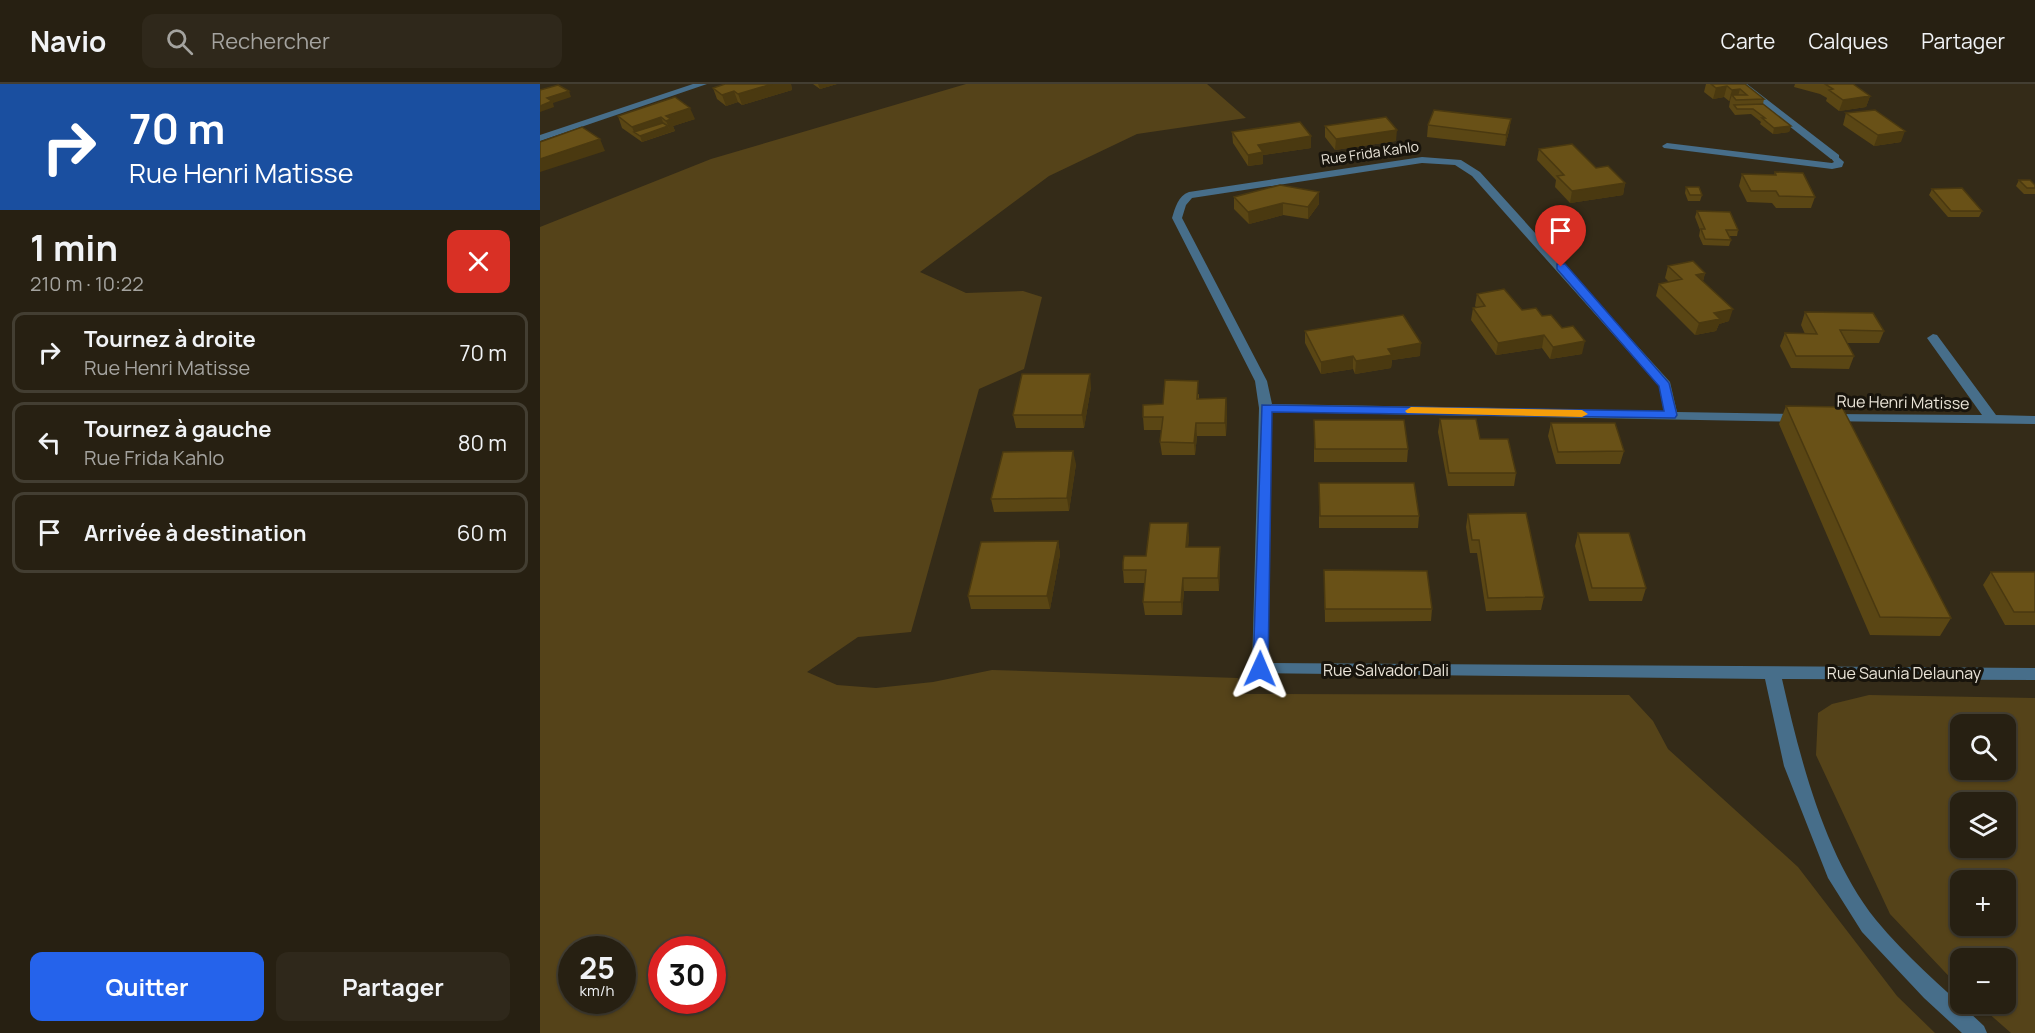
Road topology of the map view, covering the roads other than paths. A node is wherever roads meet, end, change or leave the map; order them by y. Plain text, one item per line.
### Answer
1 (698, 84) edge
2 (1741, 84) edge
3 (540, 138) edge
4 (1667, 146) dead end
5 (1933, 338) dead end
6 (1266, 408) junction
7 (1671, 415) junction
8 (1992, 420) junction
9 (2035, 420) edge
10 (1772, 672) junction
11 (2035, 674) edge
12 (1977, 1033) edge

1 - 3 street
2 - 4 street
5 - 8 street
6 - 7 street, Rue Henri Matisse
6 - 7 street, Rue Frida Kahlo
6 - 10 street, Rue Salvador Dali
7 - 8 street, Rue Henri Matisse
8 - 9 street, Rue Henri Matisse
10 - 11 street, Rue Saunia Delaunay
10 - 12 street

